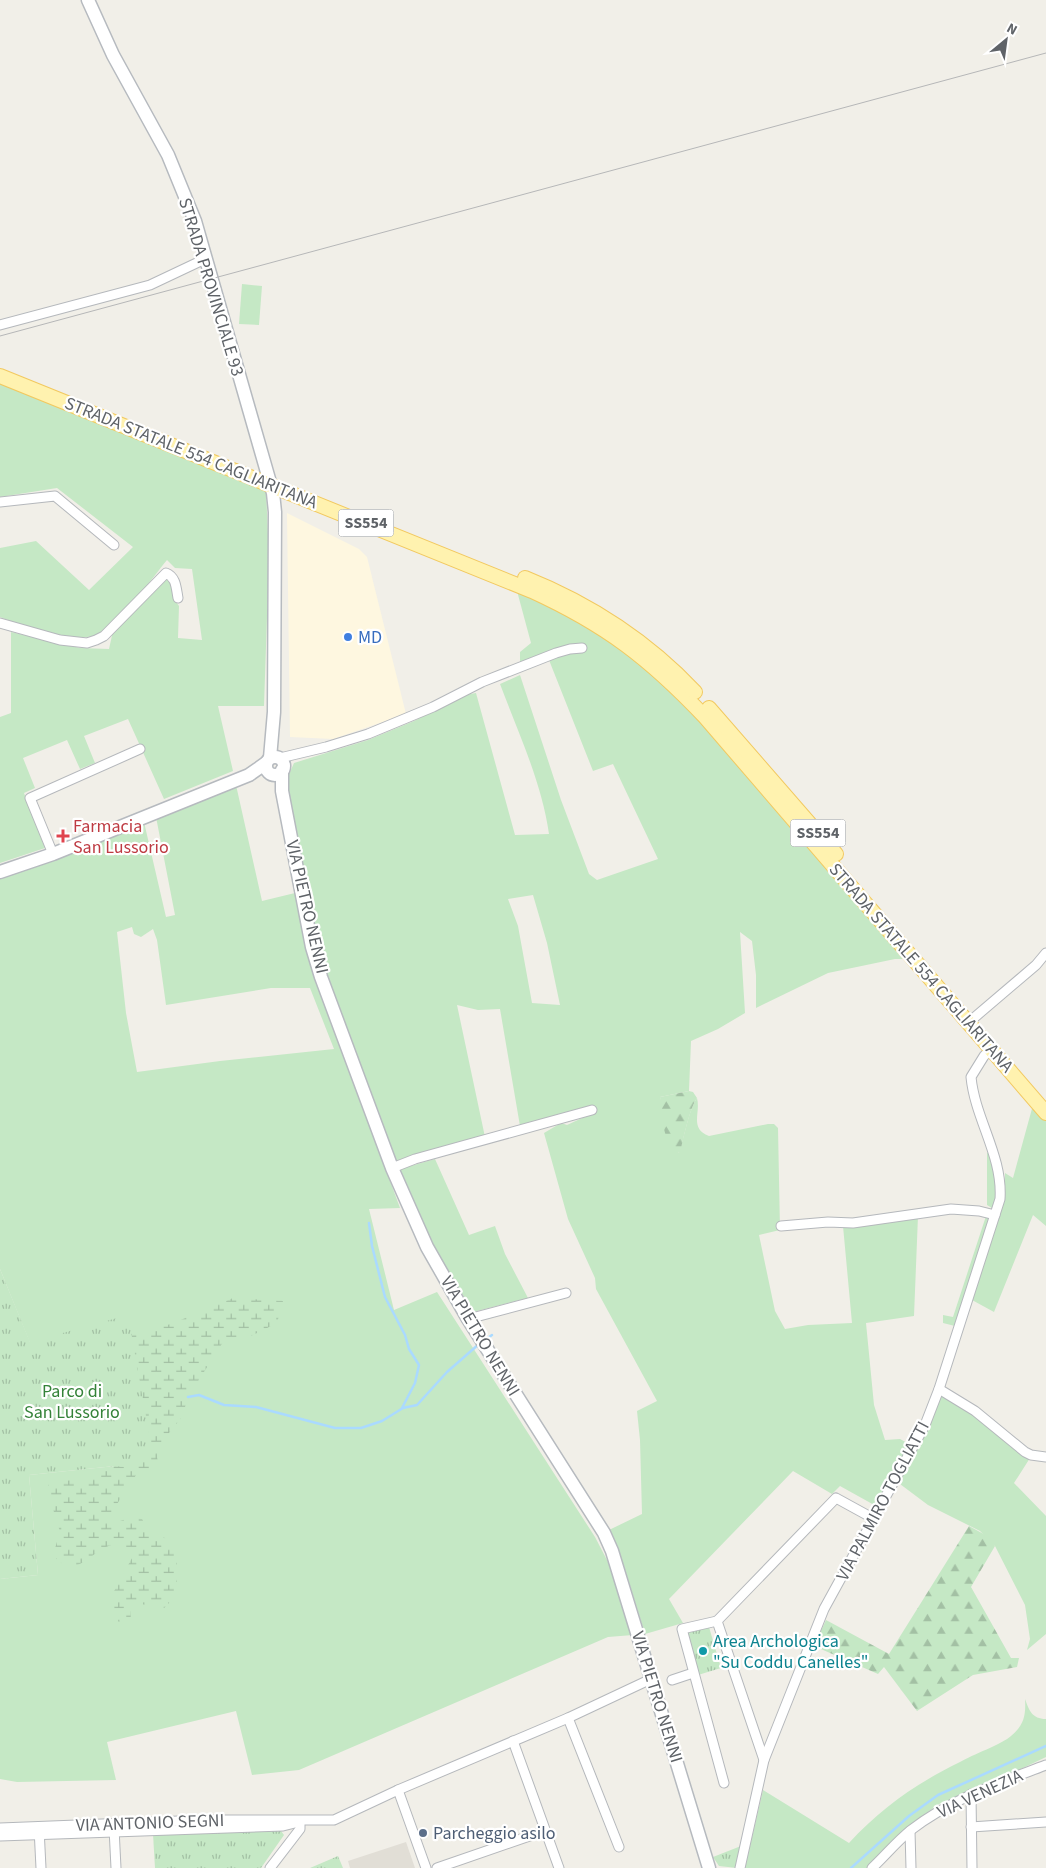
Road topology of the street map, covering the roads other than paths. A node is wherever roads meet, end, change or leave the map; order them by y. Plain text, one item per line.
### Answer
1 (88, 0) edge
2 (205, 260) junction
3 (0, 325) edge
4 (0, 366) edge
5 (0, 376) edge
6 (267, 478) junction
7 (0, 502) edge
8 (114, 544) dead end
9 (178, 598) dead end
10 (0, 623) edge
11 (582, 648) dead end
12 (140, 749) dead end
13 (275, 765) junction
14 (54, 854) junction
15 (0, 872) edge
16 (1046, 953) edge
17 (975, 1017) junction
18 (991, 1049) junction
19 (1046, 1100) edge
20 (592, 1110) dead end
21 (1046, 1112) edge
22 (392, 1168) junction
23 (995, 1215) junction
24 (781, 1226) dead end
25 (566, 1293) dead end
26 (468, 1319) junction
27 (939, 1389) junction
28 (1046, 1457) edge
29 (867, 1515) dead end
30 (717, 1621) junction
31 (693, 1673) junction
32 (651, 1678) junction
33 (672, 1680) dead end
34 (568, 1718) junction
35 (514, 1741) junction
36 (764, 1760) junction
37 (1046, 1764) edge
38 (724, 1783) dead end
39 (398, 1790) junction
40 (971, 1794) junction
41 (300, 1821) junction
42 (1046, 1822) edge
43 (971, 1826) junction
44 (0, 1828) edge
45 (114, 1828) junction
46 (40, 1830) junction
47 (544, 1831) junction
48 (910, 1831) junction
49 (0, 1836) edge
50 (619, 1847) dead end
51 (41, 1868) edge
52 (116, 1868) edge
53 (270, 1868) edge
54 (426, 1868) edge
55 (437, 1868) edge
56 (559, 1868) edge
57 (708, 1868) edge
58 (740, 1868) edge
59 (872, 1868) edge
60 (911, 1868) edge
61 (972, 1868) edge

1 - 2 street, STRADA PROVINCIALE 93
2 - 3 street
2 - 6 street, STRADA PROVINCIALE 93
4 - 6 main road, STRADA STATALE 554 CAGLIARITANA / SS554
5 - 6 main road, STRADA STATALE 554 CAGLIARITANA / SS554
6 - 13 street
6 - 17 main road, STRADA STATALE 554 CAGLIARITANA / SS554
6 - 18 main road, STRADA STATALE 554 CAGLIARITANA / SS554
7 - 8 street
9 - 10 street
11 - 13 street
12 - 14 street
13 - 14 street
13 - 22 street, VIA PIETRO NENNI
14 - 15 street
16 - 17 street
17 - 19 main road, STRADA STATALE 554 CAGLIARITANA / SS554
18 - 21 main road, STRADA STATALE 554 CAGLIARITANA / SS554
18 - 23 street, VIA PALMIRO TOGLIATTI
20 - 22 street
22 - 26 street, VIA PIETRO NENNI
23 - 24 street
23 - 27 street, VIA PALMIRO TOGLIATTI
25 - 26 street
26 - 32 street, VIA PIETRO NENNI
27 - 28 street
27 - 36 street, VIA PALMIRO TOGLIATTI
29 - 30 street
30 - 31 street
30 - 36 street
31 - 33 street
31 - 38 street
32 - 34 street, VIA ANTONIO SEGNI
32 - 57 street, VIA PIETRO NENNI
34 - 35 street, VIA ANTONIO SEGNI
34 - 50 street
35 - 39 street, VIA ANTONIO SEGNI
35 - 47 street
36 - 58 street, VIA PALMIRO TOGLIATTI
37 - 40 street, VIA VENEZIA
39 - 41 street, VIA ANTONIO SEGNI
39 - 54 street
40 - 43 street
40 - 48 street, VIA VENEZIA
41 - 45 street, VIA ANTONIO SEGNI
41 - 53 street
42 - 43 street
43 - 61 street
44 - 46 street, VIA ANTONIO SEGNI
45 - 46 street, VIA ANTONIO SEGNI
45 - 52 street, VIA ANTONIO SEGNI
46 - 49 street, VIA ANTONIO SEGNI
46 - 51 street
47 - 55 street
47 - 56 street
48 - 59 street, VIA VENEZIA
48 - 60 street

